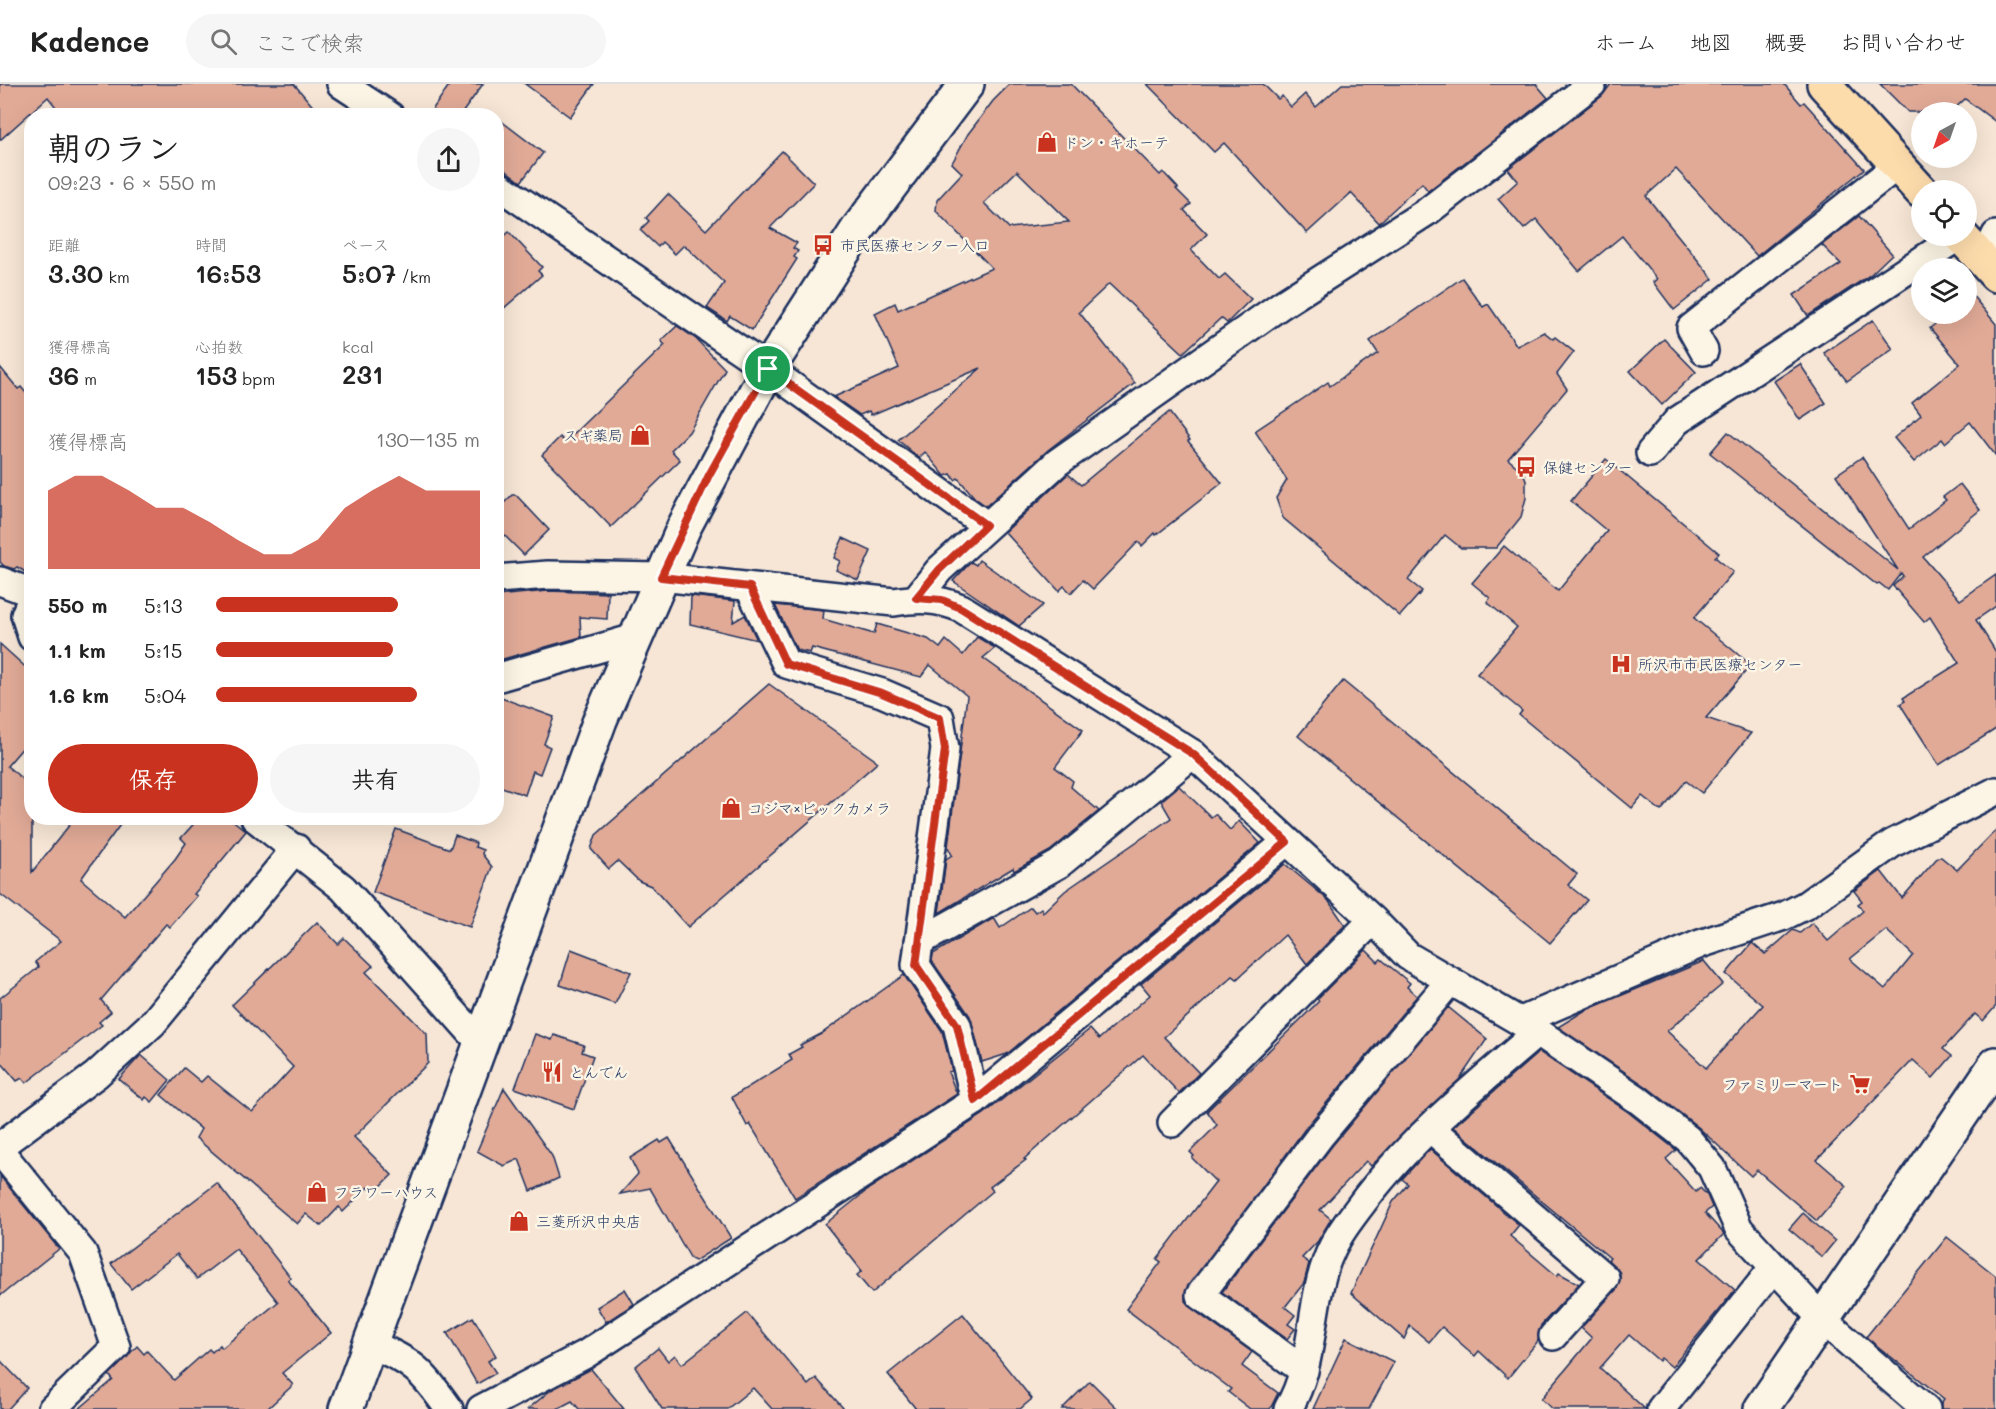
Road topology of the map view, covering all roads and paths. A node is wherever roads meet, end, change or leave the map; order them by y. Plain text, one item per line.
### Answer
1 (341, 84) edge
2 (967, 84) edge
3 (1592, 84) edge
4 (1824, 84) edge
5 (378, 108) edge
6 (1898, 165) junction
7 (1911, 180) edge
8 (504, 199) edge
9 (1945, 246) edge
10 (1975, 246) edge
11 (1992, 257) edge
12 (1704, 351) dead end
13 (768, 369) junction
14 (1650, 453) dead end
15 (986, 525) junction
16 (504, 577) edge
17 (661, 577) junction
18 (0, 581) edge
19 (750, 587) junction
20 (24, 590) edge
21 (916, 598) junction
22 (635, 638) junction
23 (504, 676) edge
24 (1193, 754) junction
25 (1996, 791) edge
26 (265, 825) edge
27 (1287, 842) junction
28 (296, 848) junction
29 (1373, 920) junction
30 (919, 942) junction
31 (1450, 981) junction
32 (1529, 1026) junction
33 (480, 1042) junction
34 (1996, 1064) edge
35 (975, 1101) junction
36 (1172, 1124) dead end
37 (1430, 1128) junction
38 (0, 1146) edge
39 (0, 1151) edge
40 (1774, 1267) junction
41 (1823, 1320) junction
42 (1553, 1336) dead end
43 (370, 1344) junction
44 (1304, 1371) junction
45 (1916, 1406) edge
46 (52, 1409) edge
47 (346, 1409) edge
48 (449, 1409) edge
49 (481, 1409) edge
50 (1288, 1409) edge
51 (1661, 1409) edge
52 (1761, 1409) edge

1 - 5 street
2 - 13 street
3 - 15 street
4 - 6 main road
6 - 7 main road
6 - 12 street
8 - 13 street
9 - 14 street
10 - 11 main road
13 - 15 street
13 - 17 street
15 - 21 street
16 - 17 street
17 - 19 street
17 - 22 street
18 - 20 street
19 - 21 street
19 - 30 street
21 - 24 street
22 - 23 street
22 - 33 street
24 - 27 street
24 - 30 street
25 - 32 street
26 - 28 street
27 - 29 street
27 - 35 street
28 - 33 street
28 - 38 street
29 - 31 street
29 - 36 street
30 - 35 street
31 - 32 street
31 - 44 street
32 - 37 street
32 - 40 street
33 - 43 street
34 - 41 street
35 - 49 street
37 - 42 street
37 - 44 street
39 - 46 street
40 - 41 street
40 - 51 street
41 - 45 street
41 - 52 street
43 - 47 street
43 - 48 street
44 - 50 street

